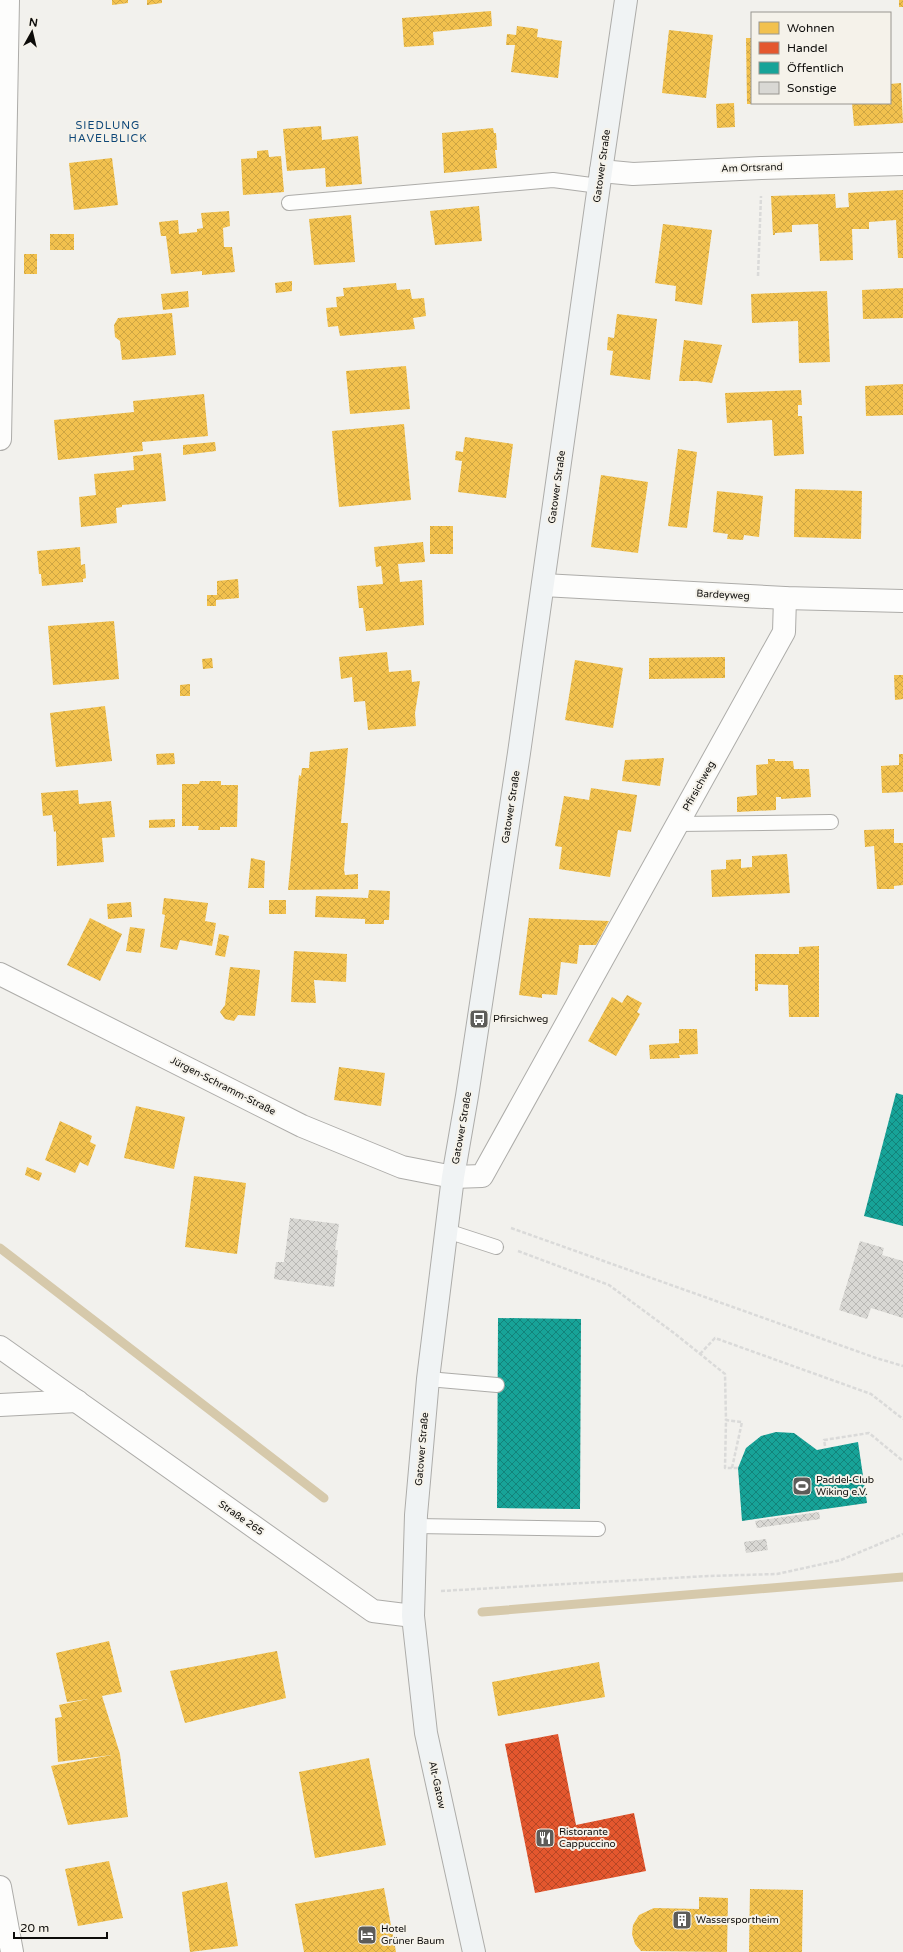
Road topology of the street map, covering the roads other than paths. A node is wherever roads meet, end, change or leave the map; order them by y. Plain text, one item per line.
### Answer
1 (8, 0) edge
2 (626, 0) edge
3 (903, 164) edge
4 (600, 178) junction
5 (289, 203) dead end
6 (0, 439) edge
7 (543, 585) junction
8 (785, 598) junction
9 (903, 601) edge
10 (831, 822) dead end
11 (678, 824) junction
12 (0, 974) edge
13 (453, 1177) junction
14 (447, 1231) junction
15 (496, 1248) dead end
16 (0, 1346) edge
17 (428, 1379) junction
18 (497, 1385) dead end
19 (77, 1401) junction
20 (0, 1405) edge
21 (416, 1526) junction
22 (598, 1529) dead end
23 (413, 1616) junction
24 (0, 1887) edge
25 (12, 1952) edge
26 (474, 1952) edge

1 - 6 street
2 - 4 main road, Gatower Straße
3 - 4 street, Am Ortsrand
4 - 5 lane
4 - 7 main road, Gatower Straße
7 - 8 street, Bardeyweg
7 - 13 main road, Gatower Straße
8 - 9 street, Bardeyweg
8 - 11 street, Pfirsichweg
10 - 11 lane
11 - 13 street, Pfirsichweg
12 - 13 street, Jürgen-Schramm-Straße
13 - 14 main road, Gatower Straße
14 - 15 lane
14 - 17 main road, Gatower Straße
16 - 19 street, Straße 265
17 - 18 lane
17 - 21 main road, Gatower Straße
19 - 20 street
19 - 23 street, Straße 265
21 - 22 lane
21 - 23 main road, Gatower Straße
23 - 26 main road, Alt-Gatow
24 - 25 street

